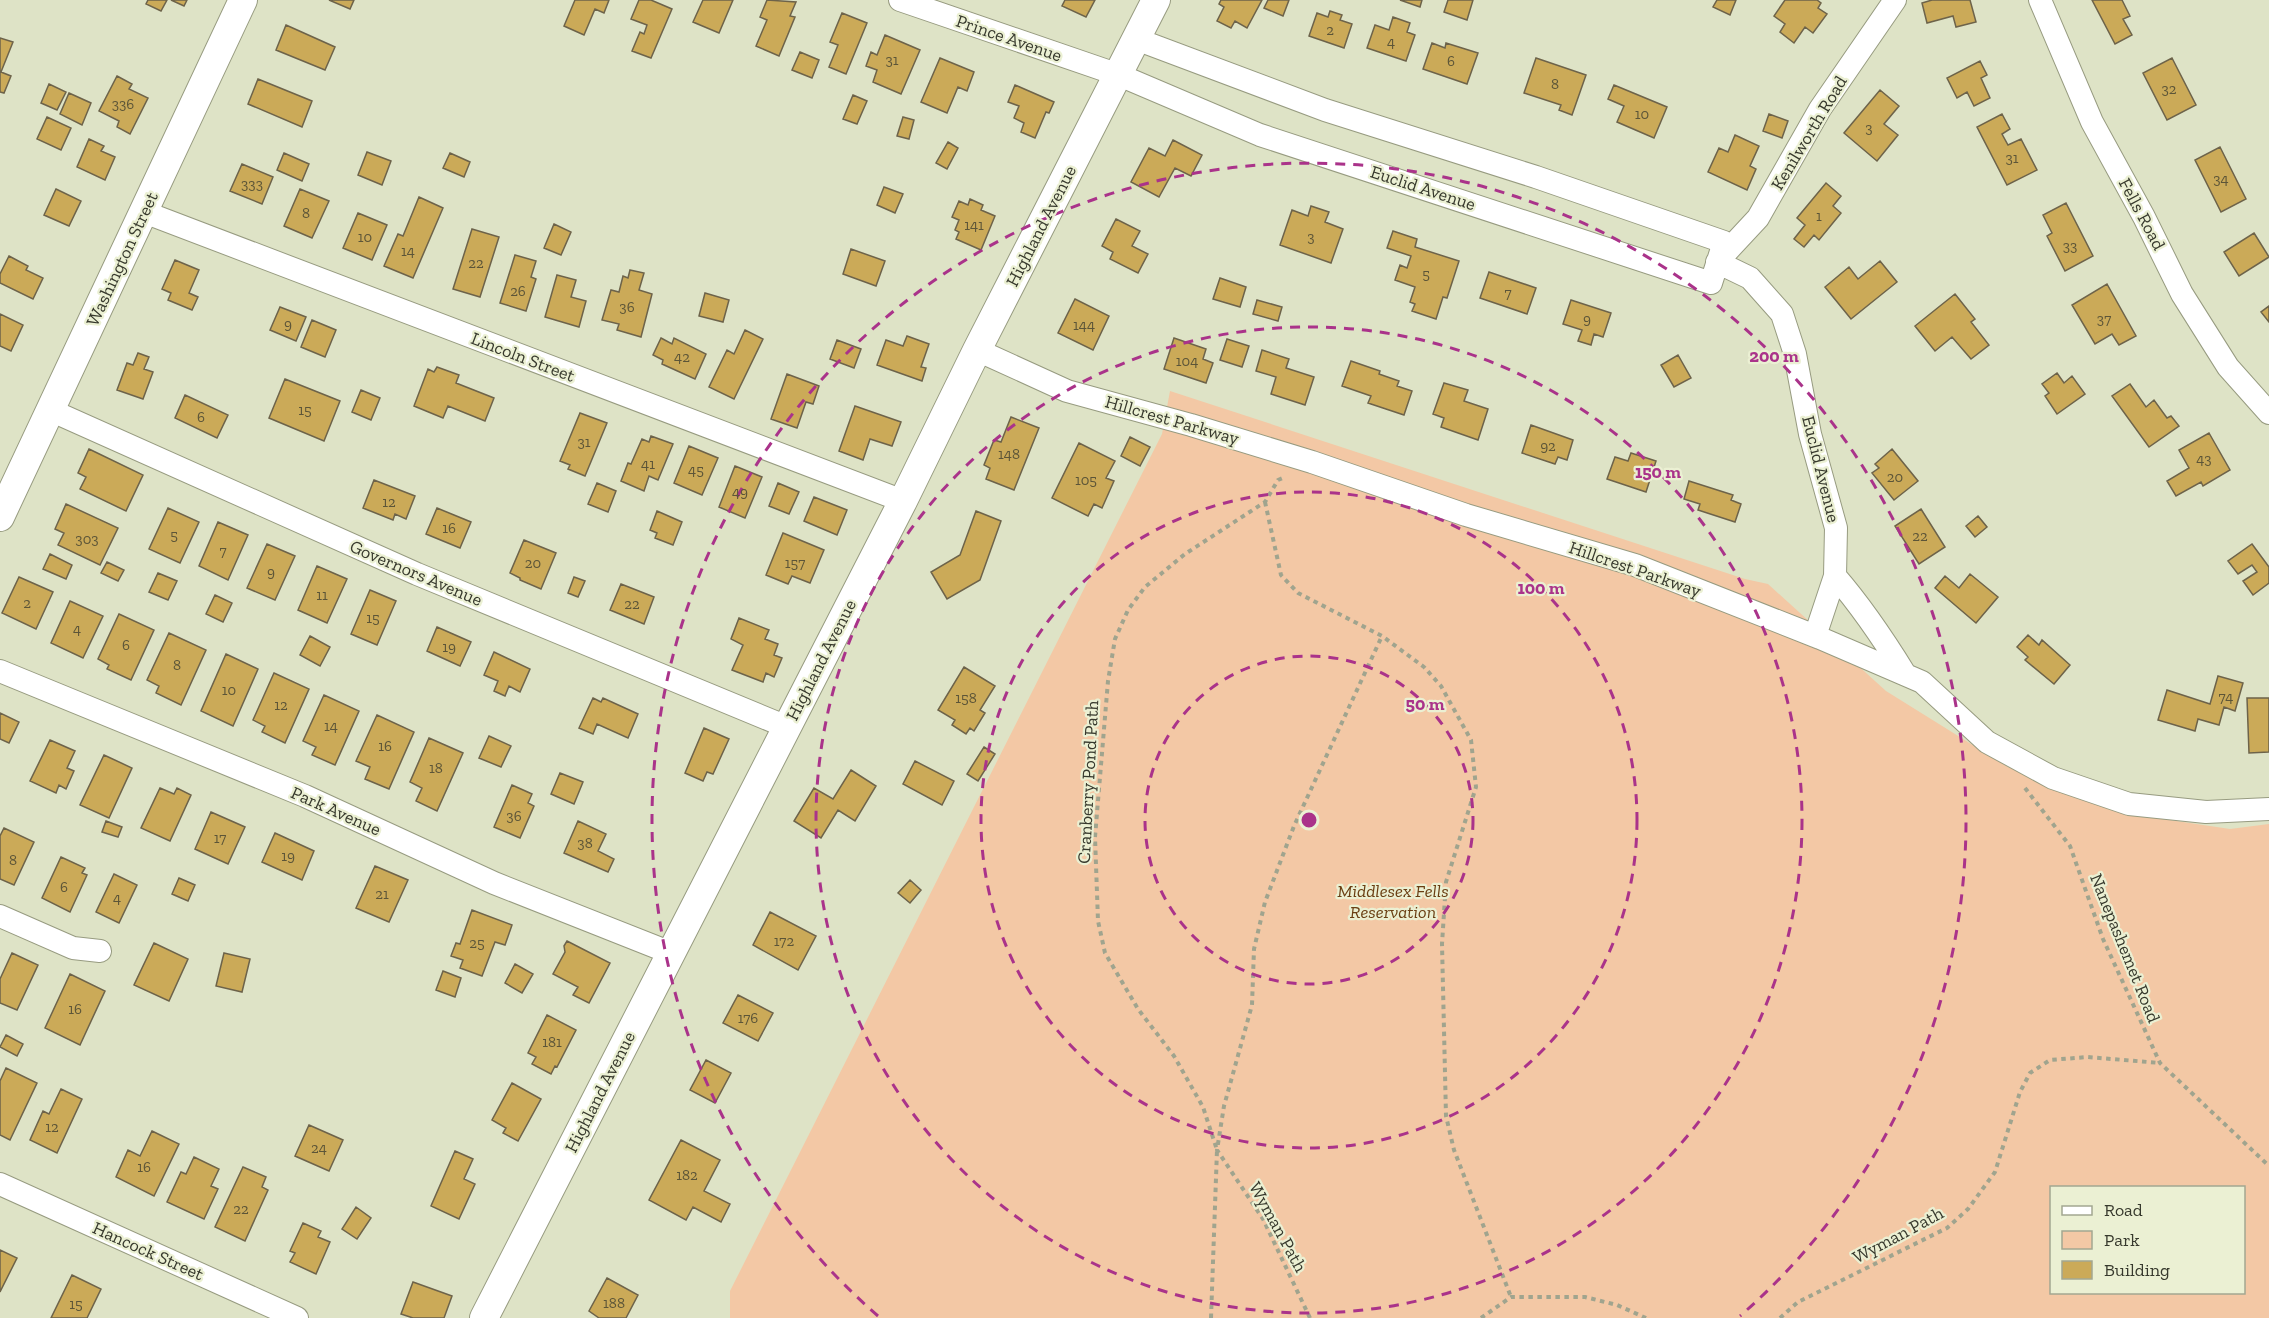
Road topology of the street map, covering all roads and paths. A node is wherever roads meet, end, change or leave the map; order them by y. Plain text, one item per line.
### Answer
1 (243, 0) edge
2 (900, 0) edge
3 (1156, 0) edge
4 (1895, 0) edge
5 (2040, 0) edge
6 (1136, 39) junction
7 (1119, 75) junction
8 (144, 212) junction
9 (1718, 262) junction
10 (977, 350) junction
11 (50, 410) junction
12 (2269, 414) edge
13 (903, 501) junction
14 (0, 517) edge
15 (1835, 576) junction
16 (1382, 636) junction
17 (1815, 636) junction
18 (0, 671) edge
19 (1905, 674) junction
20 (787, 727) junction
21 (2022, 784) dead end
22 (2269, 808) edge
23 (0, 916) edge
24 (100, 951) dead end
25 (671, 953) junction
26 (2160, 1063) junction
27 (1217, 1150) junction
28 (2269, 1166) edge
29 (0, 1184) edge
30 (1511, 1297) junction
31 (297, 1318) edge
32 (484, 1318) edge
33 (1211, 1318) edge
34 (1216, 1318) edge
35 (1310, 1318) edge
36 (1481, 1318) edge
37 (1646, 1318) edge
38 (1780, 1318) edge

1 - 8 main road, Washington Street
2 - 7 street, Prince Avenue
3 - 6 main road, Highland Avenue
4 - 9 street, Kenilworth Road
5 - 12 street, Fells Road
6 - 7 main road, Highland Avenue
6 - 9 street
7 - 9 street, Euclid Avenue
7 - 10 main road, Highland Avenue
8 - 11 main road, Washington Street
8 - 13 street, Lincoln Street
9 - 15 street, Euclid Avenue
10 - 13 main road, Highland Avenue
10 - 17 street, Hillcrest Parkway
11 - 14 main road, Washington Street
11 - 20 street, Governors Avenue
13 - 20 main road, Highland Avenue
15 - 17 street, Euclid Avenue
15 - 19 street
16 - 27 path
16 - 27 path, Cranberry Pond Path
16 - 30 path
17 - 19 street, Hillcrest Parkway
18 - 25 street, Park Avenue
19 - 22 street, Hillcrest Parkway
20 - 25 main road, Highland Avenue
21 - 26 path, Nanepashemet Road
23 - 24 street
25 - 32 main road, Highland Avenue
26 - 28 path, Nanepashemet Road
26 - 38 path, Wyman Path
27 - 33 path, Cranberry Pond Path
27 - 35 path, Wyman Path
29 - 31 street, Hancock Street
30 - 36 path
30 - 37 path
33 - 34 path

